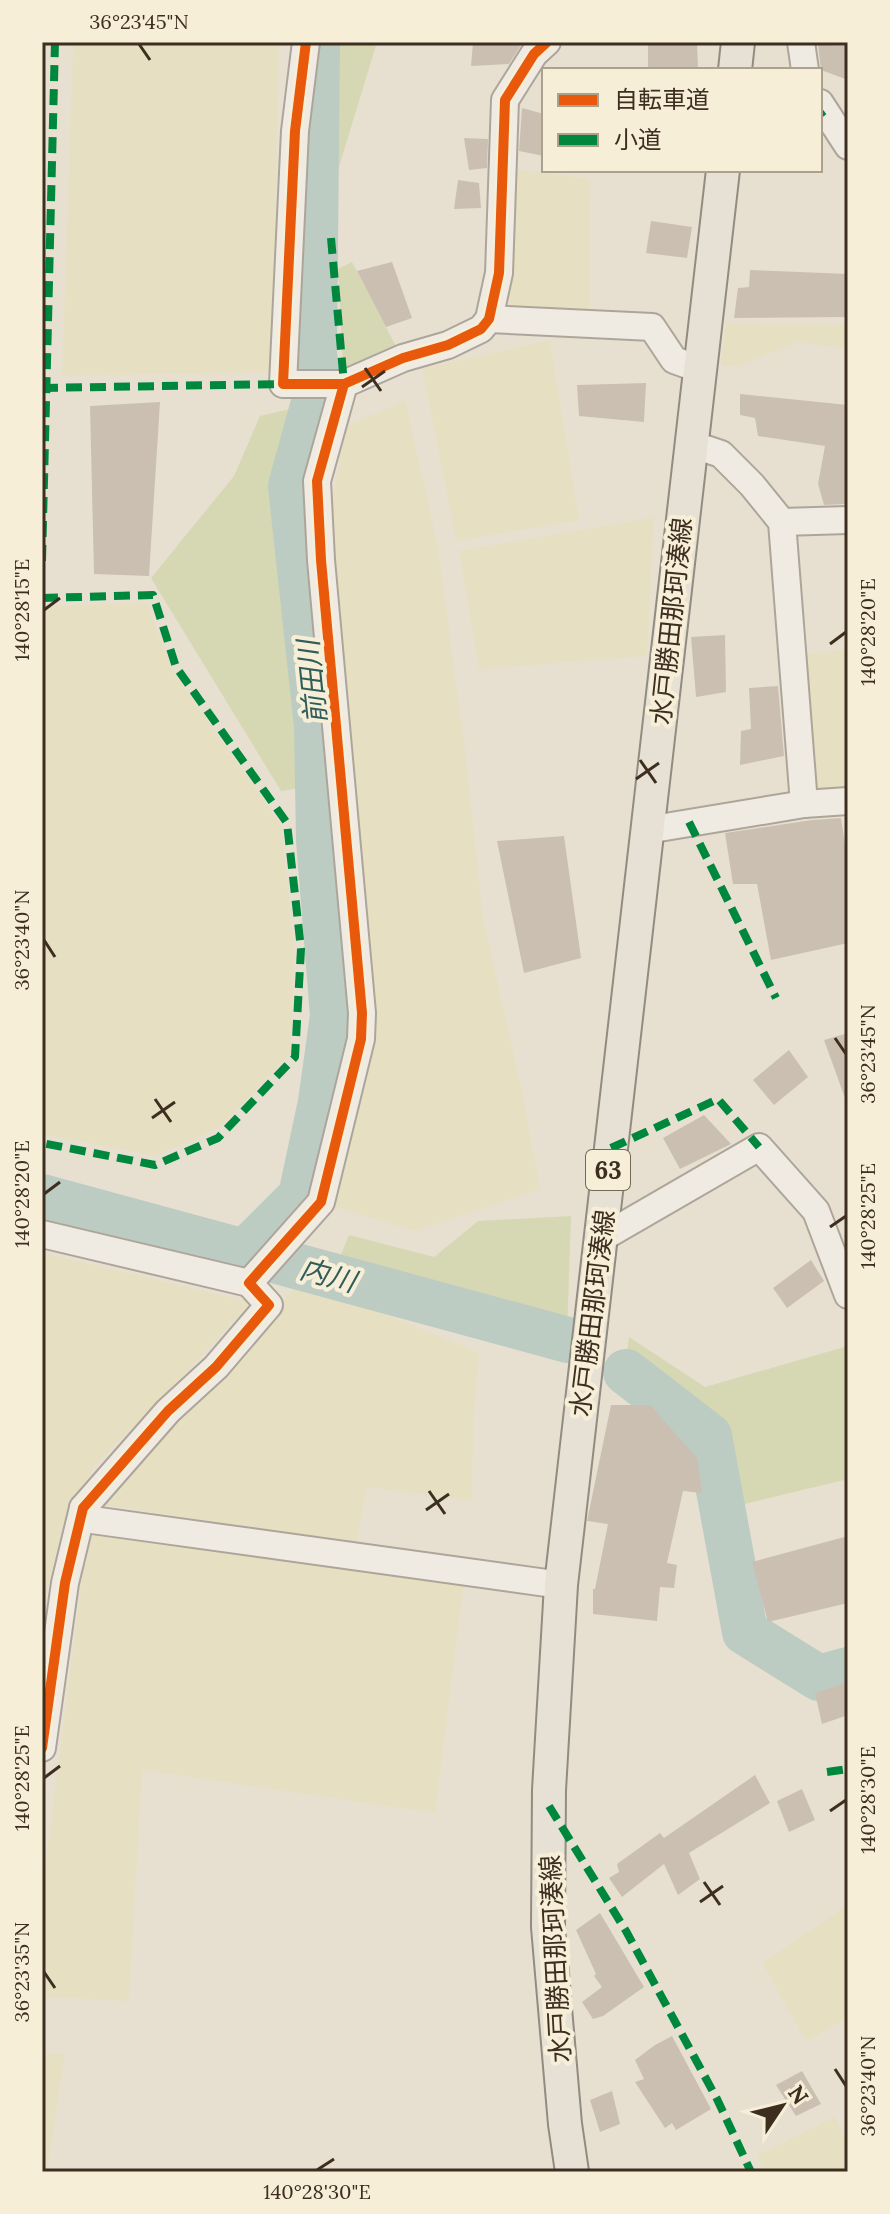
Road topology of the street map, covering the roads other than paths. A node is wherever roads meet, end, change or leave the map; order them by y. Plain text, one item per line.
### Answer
1 (306, 42) edge
2 (547, 42) edge
3 (738, 42) edge
4 (801, 42) edge
5 (735, 68) edge
6 (805, 68) edge
7 (822, 106) edge
8 (848, 146) edge
9 (723, 172) edge
10 (489, 319) junction
11 (699, 369) junction
12 (344, 384) junction
13 (691, 444) junction
14 (848, 520) edge
15 (782, 522) junction
16 (848, 801) edge
17 (804, 804) junction
18 (647, 830) junction
19 (42, 1234) edge
20 (600, 1239) junction
21 (254, 1276) junction
22 (848, 1295) edge
23 (83, 1508) junction
24 (561, 1585) junction
25 (42, 1748) edge
26 (572, 2172) edge

1 - 12 street
2 - 10 street
3 - 5 main road
4 - 6 street
7 - 8 street
9 - 11 main road, 水戸勝田那珂湊線 / 63
10 - 11 street
10 - 12 street
11 - 13 main road, 水戸勝田那珂湊線 / 63
12 - 21 street
13 - 15 street
13 - 18 main road, 水戸勝田那珂湊線 / 63
14 - 15 street
15 - 17 street
16 - 17 street
17 - 18 street
18 - 20 main road, 水戸勝田那珂湊線 / 63
19 - 21 street
20 - 22 street
20 - 24 main road, 水戸勝田那珂湊線 / 63
21 - 23 street
23 - 24 street
23 - 25 street
24 - 26 main road, 水戸勝田那珂湊線 / 63

